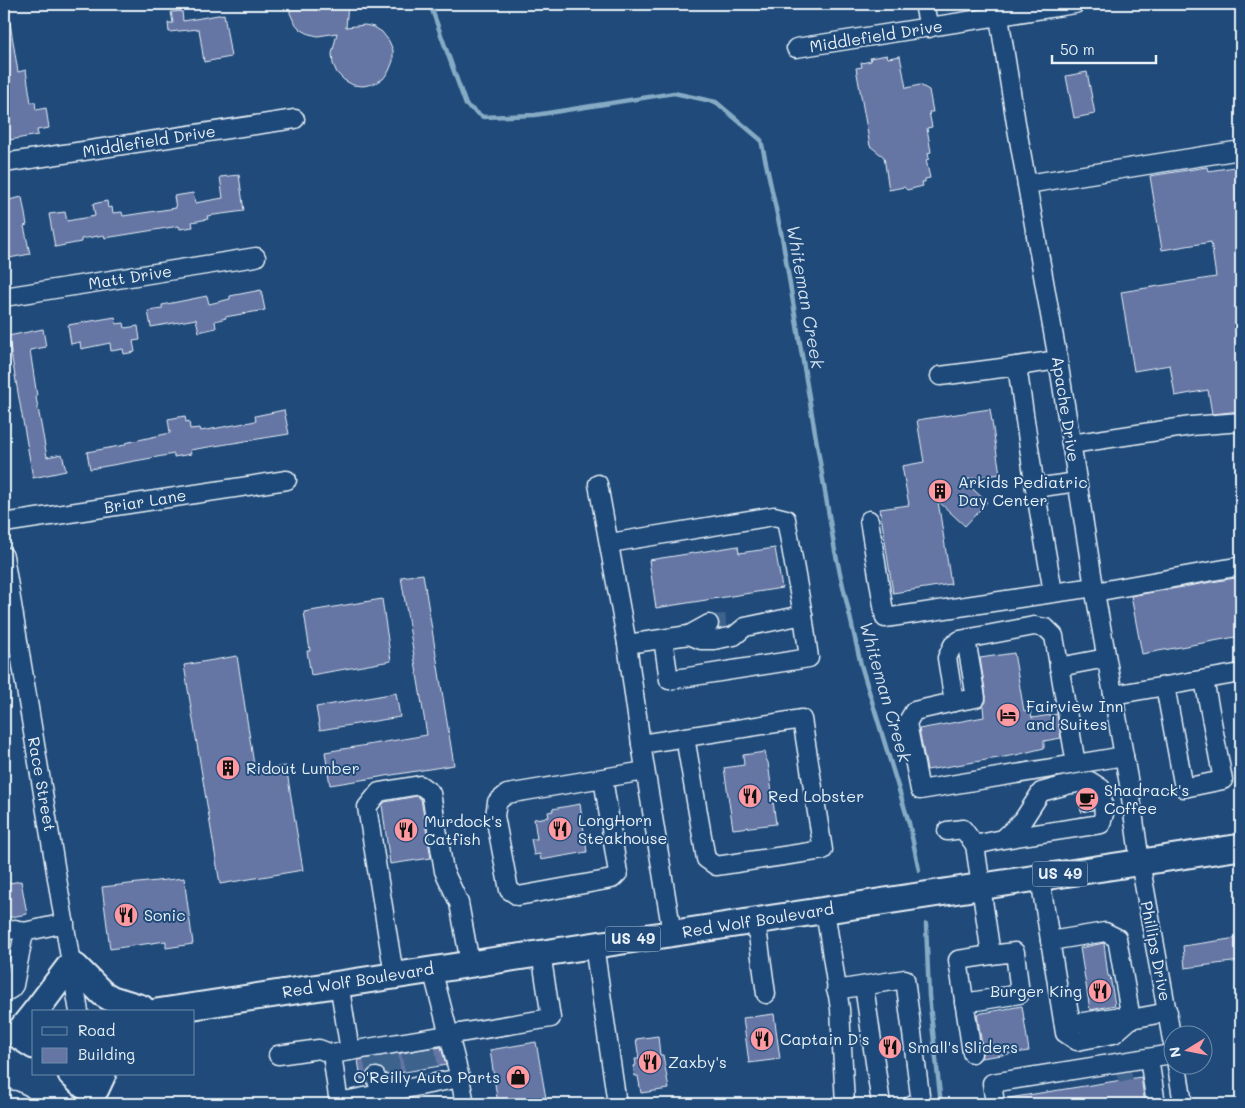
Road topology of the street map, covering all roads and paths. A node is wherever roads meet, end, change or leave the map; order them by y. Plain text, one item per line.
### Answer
1 (924, 4) edge
2 (1075, 4) edge
3 (1035, 7) edge
4 (999, 17) junction
5 (929, 28) junction
6 (796, 48) dead end
7 (295, 119) dead end
8 (1241, 150) edge
9 (4, 163) edge
10 (1027, 184) junction
11 (256, 257) dead end
12 (4, 297) edge
13 (1058, 360) junction
14 (1017, 366) junction
15 (940, 376) dead end
16 (1241, 422) edge
17 (1071, 444) junction
18 (287, 480) dead end
19 (1077, 482) junction
20 (598, 484) dead end
21 (1035, 488) junction
22 (869, 520) dead end
23 (4, 522) edge
24 (610, 543) junction
25 (4, 556) edge
26 (1241, 566) edge
27 (1094, 590) junction
28 (1053, 592) junction
29 (803, 615) junction
30 (745, 627) junction
31 (689, 634) junction
32 (663, 639) junction
33 (627, 644) junction
34 (1106, 658) junction
35 (1060, 667) junction
36 (1241, 673) edge
37 (1204, 680) junction
38 (1164, 686) junction
39 (1113, 695) junction
40 (685, 737) junction
41 (641, 744) junction
42 (1124, 756) junction
43 (1076, 764) junction
44 (646, 771) junction
45 (603, 778) junction
46 (947, 831) dead end
47 (1003, 839) junction
48 (974, 845) junction
49 (1241, 847) edge
50 (1140, 862) junction
51 (1040, 878) junction
52 (981, 887) junction
53 (825, 910) junction
54 (756, 921) junction
55 (65, 924) junction
56 (4, 931) edge
57 (24, 932) junction
58 (672, 933) junction
59 (1050, 941) junction
60 (594, 945) junction
61 (541, 953) junction
62 (991, 955) junction
63 (470, 963) junction
64 (72, 967) junction
65 (432, 969) junction
66 (394, 975) junction
67 (339, 983) junction
68 (864, 986) junction
69 (836, 990) junction
70 (4, 993) edge
71 (766, 994) dead end
72 (964, 1003) junction
73 (36, 1010) edge
74 (79, 1010) edge
75 (144, 1010) edge
76 (169, 1010) edge
77 (1168, 1012) junction
78 (32, 1016) edge
79 (1131, 1019) junction
80 (1170, 1026) edge
81 (450, 1035) junction
82 (22, 1036) edge
83 (350, 1051) junction
84 (972, 1053) dead end
85 (332, 1054) junction
86 (278, 1055) dead end
87 (1162, 1056) edge
88 (1146, 1058) junction
89 (1096, 1066) junction
90 (74, 1076) edge
91 (1179, 1076) edge
92 (460, 1078) junction
93 (95, 1086) edge
94 (4, 1100) edge
95 (339, 1103) edge
96 (21, 1104) edge
97 (465, 1104) edge
98 (617, 1104) edge
99 (845, 1104) edge
100 (881, 1104) edge
101 (913, 1104) edge
102 (995, 1104) edge
103 (1156, 1104) edge
104 (1183, 1104) edge

1 - 5 street
2 - 3 street, Middlefield Drive
3 - 4 street, Middlefield Drive
4 - 5 street, Middlefield Drive
4 - 10 street, Apache Drive
5 - 6 street, Middlefield Drive
7 - 9 street, Middlefield Drive
8 - 10 street
10 - 13 street, Apache Drive
11 - 12 street, Matt Drive
13 - 14 street
13 - 17 street, Apache Drive
14 - 15 street
14 - 21 street
16 - 17 street
17 - 19 street, Apache Drive
18 - 23 street, Briar Lane
19 - 21 street
19 - 27 street, Apache Drive
20 - 24 street
21 - 28 street
22 - 28 street
24 - 29 street
24 - 33 street
25 - 55 street, Race Street
26 - 27 street
27 - 28 street
27 - 34 street, Apache Drive
29 - 30 street
29 - 32 street
30 - 31 street
30 - 31 street
31 - 32 street
32 - 33 street
33 - 41 street
34 - 35 street
34 - 39 street, Apache Drive
35 - 43 street
35 - 43 street
36 - 37 street
37 - 38 street
37 - 38 street
38 - 39 street
39 - 42 street, Apache Drive
40 - 40 street
40 - 41 street
41 - 44 street
42 - 43 street
42 - 50 street, Apache Drive
44 - 45 street
44 - 58 street
45 - 45 street
46 - 48 street
47 - 47 street
47 - 48 street
48 - 52 street
49 - 50 highway, Red Wolf Boulevard / US 49
50 - 51 highway, Red Wolf Boulevard / US 49
50 - 77 street, Phillips Drive
51 - 52 highway, Red Wolf Boulevard / US 49
51 - 59 street
52 - 53 highway, Red Wolf Boulevard / US 49
52 - 62 street
53 - 54 highway, Red Wolf Boulevard / US 49
53 - 69 street
54 - 58 highway, Red Wolf Boulevard / US 49
54 - 71 street
55 - 57 street
55 - 64 street, Race Street
56 - 57 street
57 - 70 street
58 - 60 highway, Red Wolf Boulevard / US 49
59 - 79 street
59 - 79 street
60 - 61 highway, Red Wolf Boulevard / US 49
60 - 98 street
61 - 63 highway, Red Wolf Boulevard / US 49
61 - 81 street
62 - 72 street
62 - 72 street
63 - 65 highway, Red Wolf Boulevard / US 49
63 - 66 street
64 - 73 highway
64 - 74 street, Race Street
64 - 75 highway
65 - 66 highway, Red Wolf Boulevard / US 49
65 - 81 street
66 - 67 highway, Red Wolf Boulevard / US 49
67 - 76 highway, Red Wolf Boulevard / US 49
67 - 83 street
68 - 69 street
68 - 100 street
68 - 101 street
69 - 99 street
72 - 84 street
77 - 79 street
77 - 80 street, Phillips Drive
78 - 82 highway
81 - 83 street
81 - 92 street
83 - 85 street
85 - 86 street
85 - 95 street
87 - 88 street
88 - 89 street
88 - 89 street
88 - 103 street
89 - 102 street
90 - 93 highway
91 - 104 street
92 - 95 street
92 - 97 street
94 - 96 street

